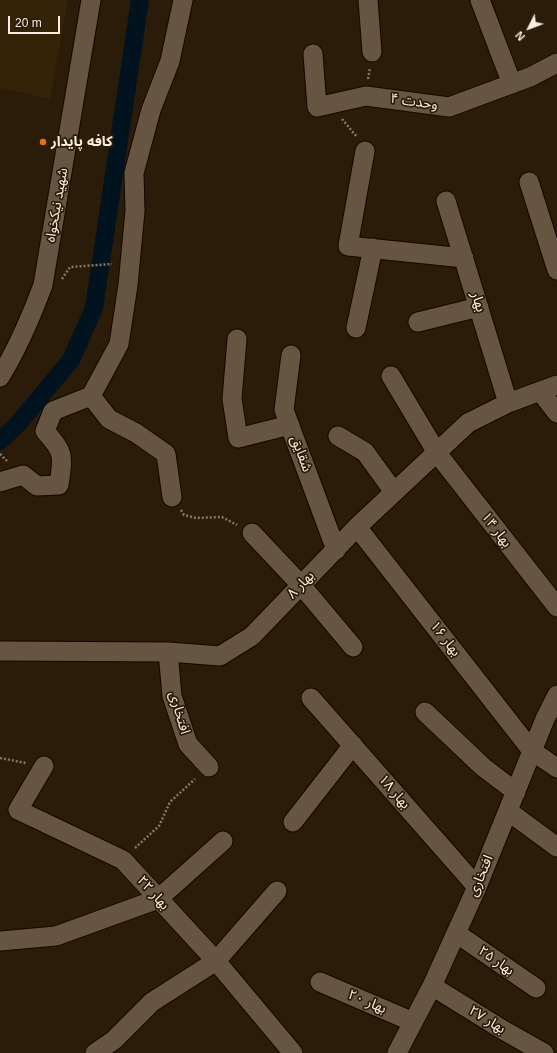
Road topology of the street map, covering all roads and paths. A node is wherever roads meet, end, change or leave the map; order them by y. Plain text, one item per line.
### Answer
1 (91, 0) edge
2 (184, 0) edge
3 (368, 0) edge
4 (480, 0) edge
5 (372, 52) joint
6 (313, 54) dead end
7 (555, 71) edge
8 (512, 84) junction
9 (366, 96) junction
10 (341, 102) junction
11 (365, 151) joint
12 (528, 182) dead end
13 (446, 201) dead end
14 (373, 248) junction
15 (464, 258) junction
16 (103, 264) dead end
17 (557, 270) edge
18 (44, 281) junction
19 (479, 307) junction
20 (418, 322) dead end
21 (356, 328) dead end
22 (237, 339) dead end
23 (291, 355) dead end
24 (391, 376) dead end
25 (0, 377) edge
26 (548, 388) edge
27 (91, 396) junction
28 (508, 403) junction
29 (557, 414) edge
30 (290, 425) junction
31 (338, 436) dead end
32 (437, 453) junction
33 (0, 482) edge
34 (394, 492) junction
35 (172, 497) joint
36 (357, 527) junction
37 (252, 533) joint
38 (336, 550) junction
39 (301, 585) junction
40 (557, 607) edge
41 (353, 648) dead end
42 (0, 651) edge
43 (168, 652) junction
44 (557, 695) edge
45 (311, 698) dead end
46 (425, 712) dead end
47 (352, 745) junction
48 (532, 751) junction
49 (0, 758) edge
50 (44, 766) joint
51 (209, 767) joint
52 (557, 768) edge
53 (516, 792) junction
54 (508, 811) junction
55 (293, 822) dead end
56 (222, 841) dead end
57 (557, 847) edge
58 (123, 860) junction
59 (477, 887) junction
60 (277, 891) dead end
61 (158, 899) junction
62 (456, 933) junction
63 (0, 941) edge
64 (216, 961) junction
65 (320, 982) dead end
66 (432, 986) junction
67 (536, 988) dead end
68 (413, 1022) junction
69 (95, 1053) edge
70 (293, 1053) edge
71 (396, 1053) edge
72 (544, 1053) edge

1 - 18 street, شهید نیکخواه
2 - 27 street
3 - 5 street
4 - 8 street
5 - 9 path
6 - 10 street, وحدت ۴
7 - 8 street, وحدت ۴
8 - 9 street, وحدت ۴
9 - 10 street, وحدت ۴
10 - 11 path
11 - 14 street
12 - 17 street
13 - 15 street, بهار
14 - 15 street
14 - 21 street
15 - 19 street, بهار
16 - 18 path
18 - 25 street, شهید نیکخواه
19 - 20 street
19 - 28 street, بهار
22 - 30 street
23 - 30 street, شقایق
24 - 32 street, بهار ۱۴
26 - 28 street, بهار ۸
26 - 29 street
27 - 33 street
27 - 35 street
28 - 32 street, بهار ۸
30 - 38 street, شقایق
31 - 34 street
32 - 34 street, بهار ۸
32 - 40 street, بهار ۱۴
34 - 36 street, بهار ۸
35 - 37 path
36 - 38 street, بهار ۸
36 - 48 street, بهار ۱۶
37 - 39 street
38 - 39 street, بهار ۸
39 - 41 street
39 - 43 street, بهار ۸
42 - 43 street, بهار ۸
43 - 51 street, افتخاری
44 - 48 street, افتخاری
45 - 47 street, بهار ۱۸
46 - 53 street
47 - 55 street
47 - 59 street, بهار ۱۸
48 - 52 street, بهار ۱۶
48 - 53 street, افتخاری
49 - 50 path
50 - 58 street, بهار ۲۲
51 - 58 path
53 - 54 street, افتخاری
54 - 57 street
54 - 59 street, افتخاری
56 - 61 street
58 - 61 street, بهار ۲۲
59 - 62 street, افتخاری
60 - 64 street
61 - 63 street
61 - 64 street, بهار ۲۲
62 - 66 street, افتخاری
62 - 67 street, بهار ۲۵
64 - 69 street
64 - 70 street, بهار ۲۲
65 - 68 street, بهار ۲۰
66 - 68 street, افتخاری
66 - 72 street, بهار ۲۷
68 - 71 street, افتخاری

